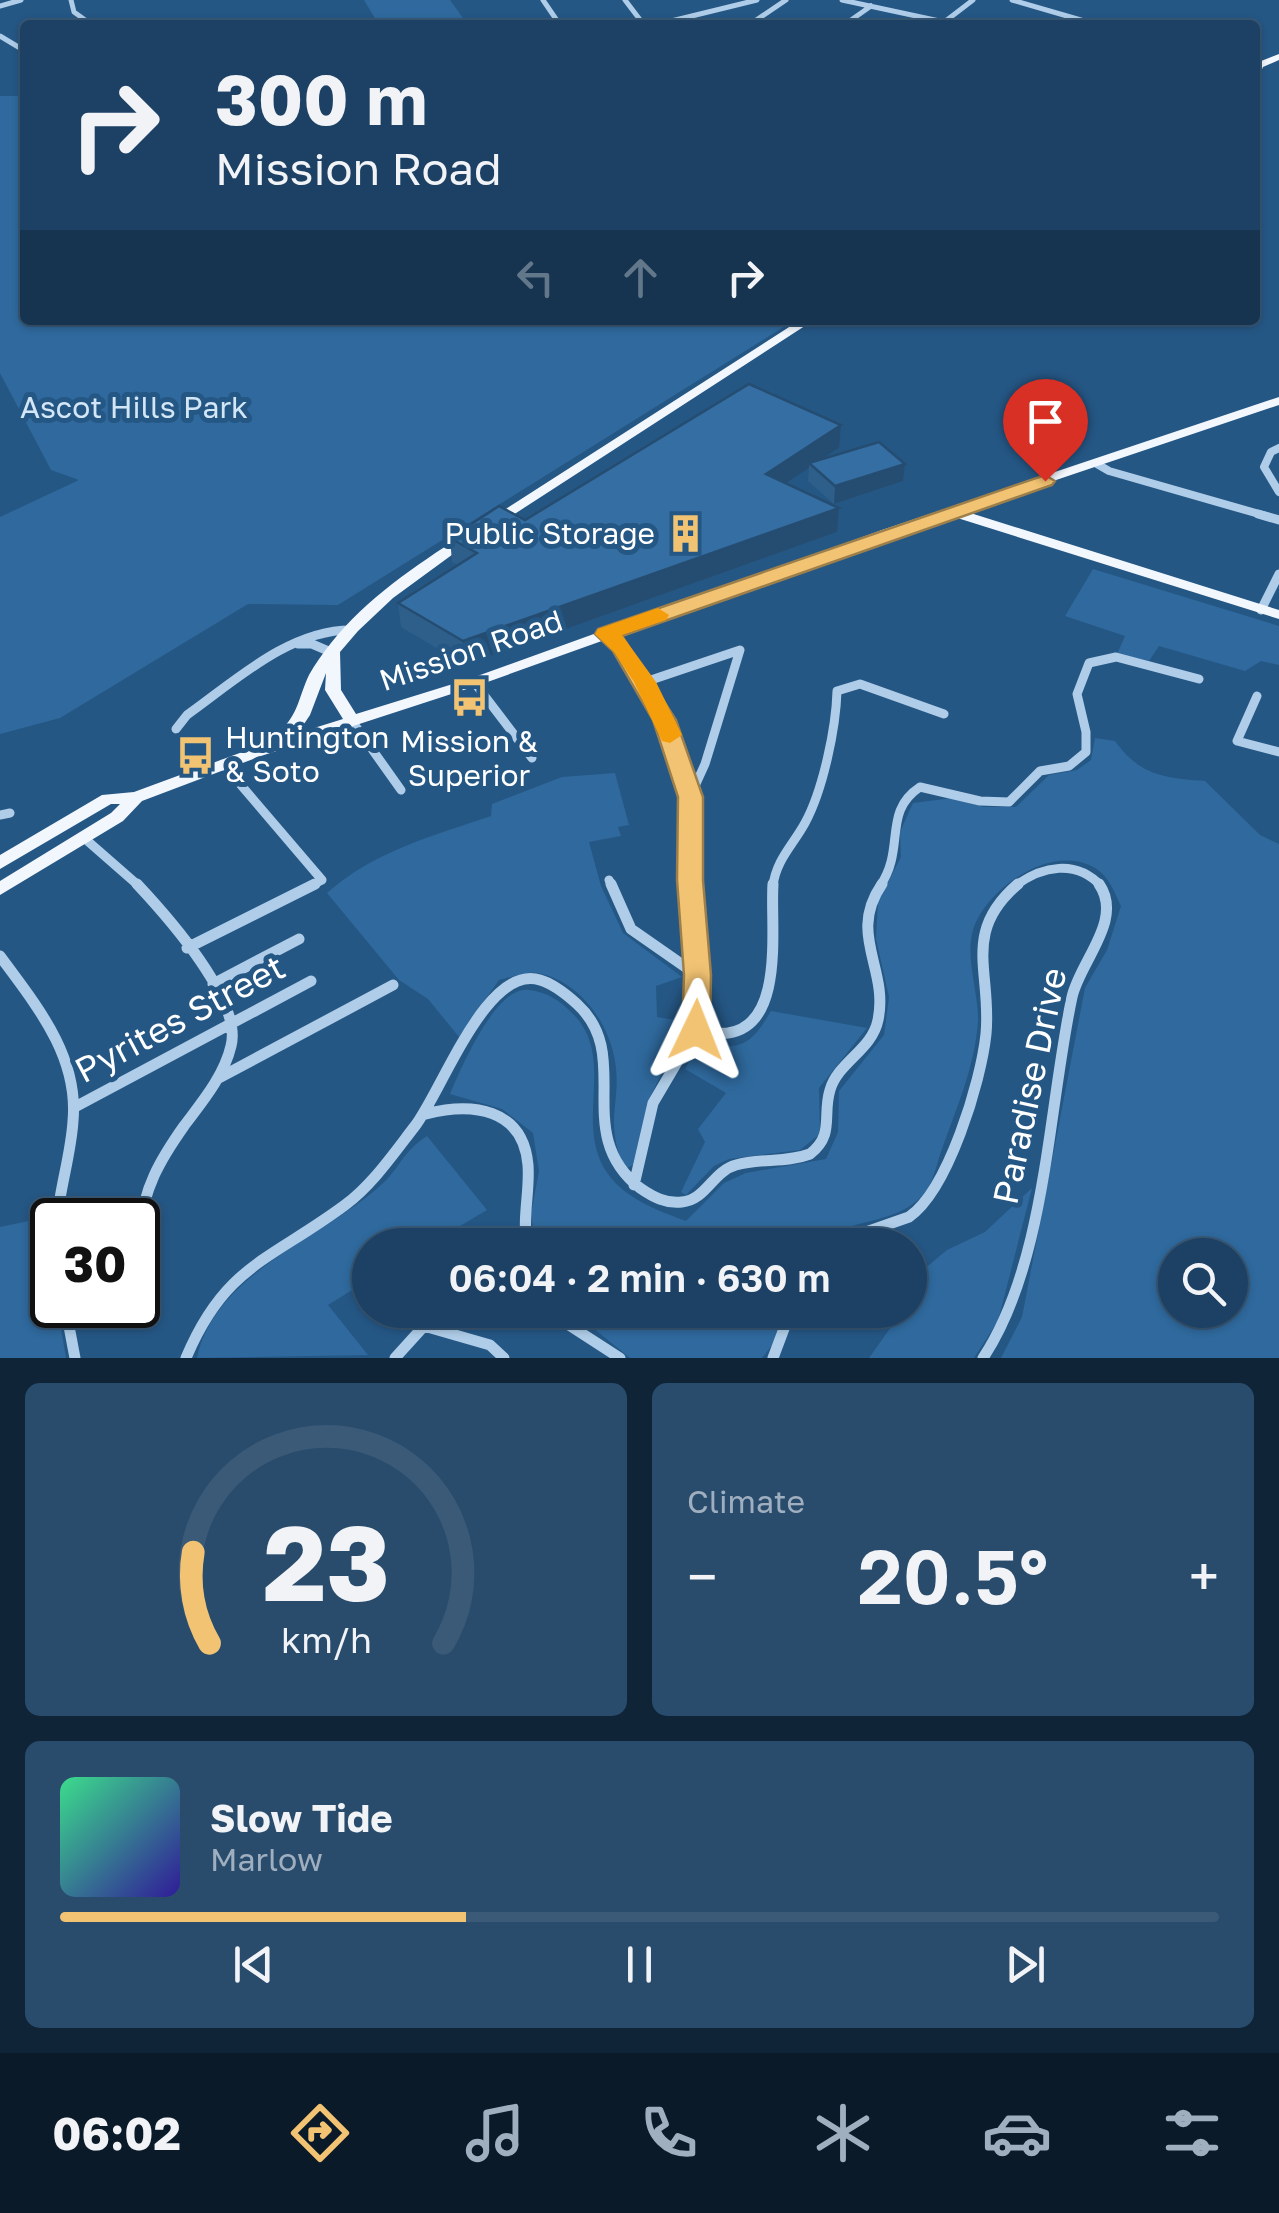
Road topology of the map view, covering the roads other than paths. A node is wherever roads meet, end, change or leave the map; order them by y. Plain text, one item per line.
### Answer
1 (21, 0) edge
2 (72, 0) edge
3 (625, 0) edge
4 (757, 0) edge
5 (786, 0) edge
6 (842, 0) edge
7 (972, 0) edge
8 (1012, 0) edge
9 (0, 6) edge
10 (871, 6) junction
11 (85, 20) edge
12 (640, 20) edge
13 (675, 20) edge
14 (756, 20) edge
15 (851, 20) edge
16 (931, 20) edge
17 (948, 20) edge
18 (1081, 20) edge
19 (800, 325) edge
20 (1279, 401) edge
21 (1277, 448) edge
22 (1097, 464) junction
23 (1279, 492) edge
24 (952, 512) junction
25 (1279, 520) edge
26 (1279, 574) edge
27 (1261, 610) junction
28 (1279, 616) edge
29 (352, 630) junction
30 (606, 634) junction
31 (295, 645) junction
32 (333, 653) junction
33 (1200, 679) dead end
34 (474, 682) junction
35 (645, 682) junction
36 (1257, 696) dead end
37 (944, 714) dead end
38 (352, 721) junction
39 (176, 729) dead end
40 (255, 752) junction
41 (1279, 752) edge
42 (532, 758) dead end
43 (222, 764) junction
44 (401, 790) dead end
45 (136, 797) junction
46 (690, 797) junction
47 (83, 837) junction
48 (0, 863) edge
49 (608, 880) dead end
50 (0, 889) edge
51 (300, 939) dead end
52 (187, 948) junction
53 (0, 956) edge
54 (698, 975) junction
55 (312, 981) dead end
56 (213, 984) junction
57 (393, 985) dead end
58 (233, 1020) junction
59 (696, 1030) junction
60 (216, 1079) junction
61 (74, 1107) junction
62 (425, 1115) junction
63 (634, 1185) junction
64 (60, 1198) edge
65 (141, 1198) edge
66 (523, 1228) edge
67 (874, 1228) edge
68 (69, 1328) edge
69 (422, 1328) edge
70 (431, 1328) edge
71 (577, 1328) edge
72 (784, 1328) edge
73 (74, 1358) edge
74 (186, 1358) edge
75 (395, 1358) edge
76 (504, 1358) edge
77 (620, 1358) edge
78 (773, 1358) edge
79 (983, 1358) edge

1 - 9 street
2 - 11 street
3 - 12 street
4 - 13 street
5 - 14 street
6 - 10 street
7 - 17 street
8 - 18 street
10 - 15 street
10 - 16 street
19 - 29 main road
20 - 22 main road, Mission Road
21 - 23 street
22 - 24 main road, Mission Road
22 - 25 street
24 - 27 main road
24 - 30 main road, Mission Road
26 - 27 street
27 - 28 main road
29 - 31 street
29 - 32 main road
30 - 34 main road, Mission Road
30 - 35 street
31 - 32 street
31 - 39 street
32 - 38 main road
32 - 40 main road
33 - 63 street
34 - 38 main road, Mission Road
34 - 42 street
35 - 46 street
35 - 46 street
36 - 41 street
37 - 59 street
38 - 40 main road, Mission Road
38 - 44 street
40 - 43 main road, Mission Road
43 - 45 main road, Mission Road
43 - 52 street
45 - 47 main road
45 - 48 main road
46 - 54 street
47 - 50 main road
47 - 52 street
49 - 54 street
51 - 56 street
52 - 56 street
53 - 61 street
54 - 59 street
55 - 58 street, Pyrites Street
56 - 58 street
57 - 60 street
58 - 60 street
58 - 61 street, Pyrites Street
59 - 63 street
60 - 65 street
61 - 64 street
62 - 63 street
62 - 66 street
62 - 74 street
67 - 79 street, Paradise Drive
68 - 73 street
69 - 75 street
70 - 76 street
71 - 77 street
72 - 78 street

